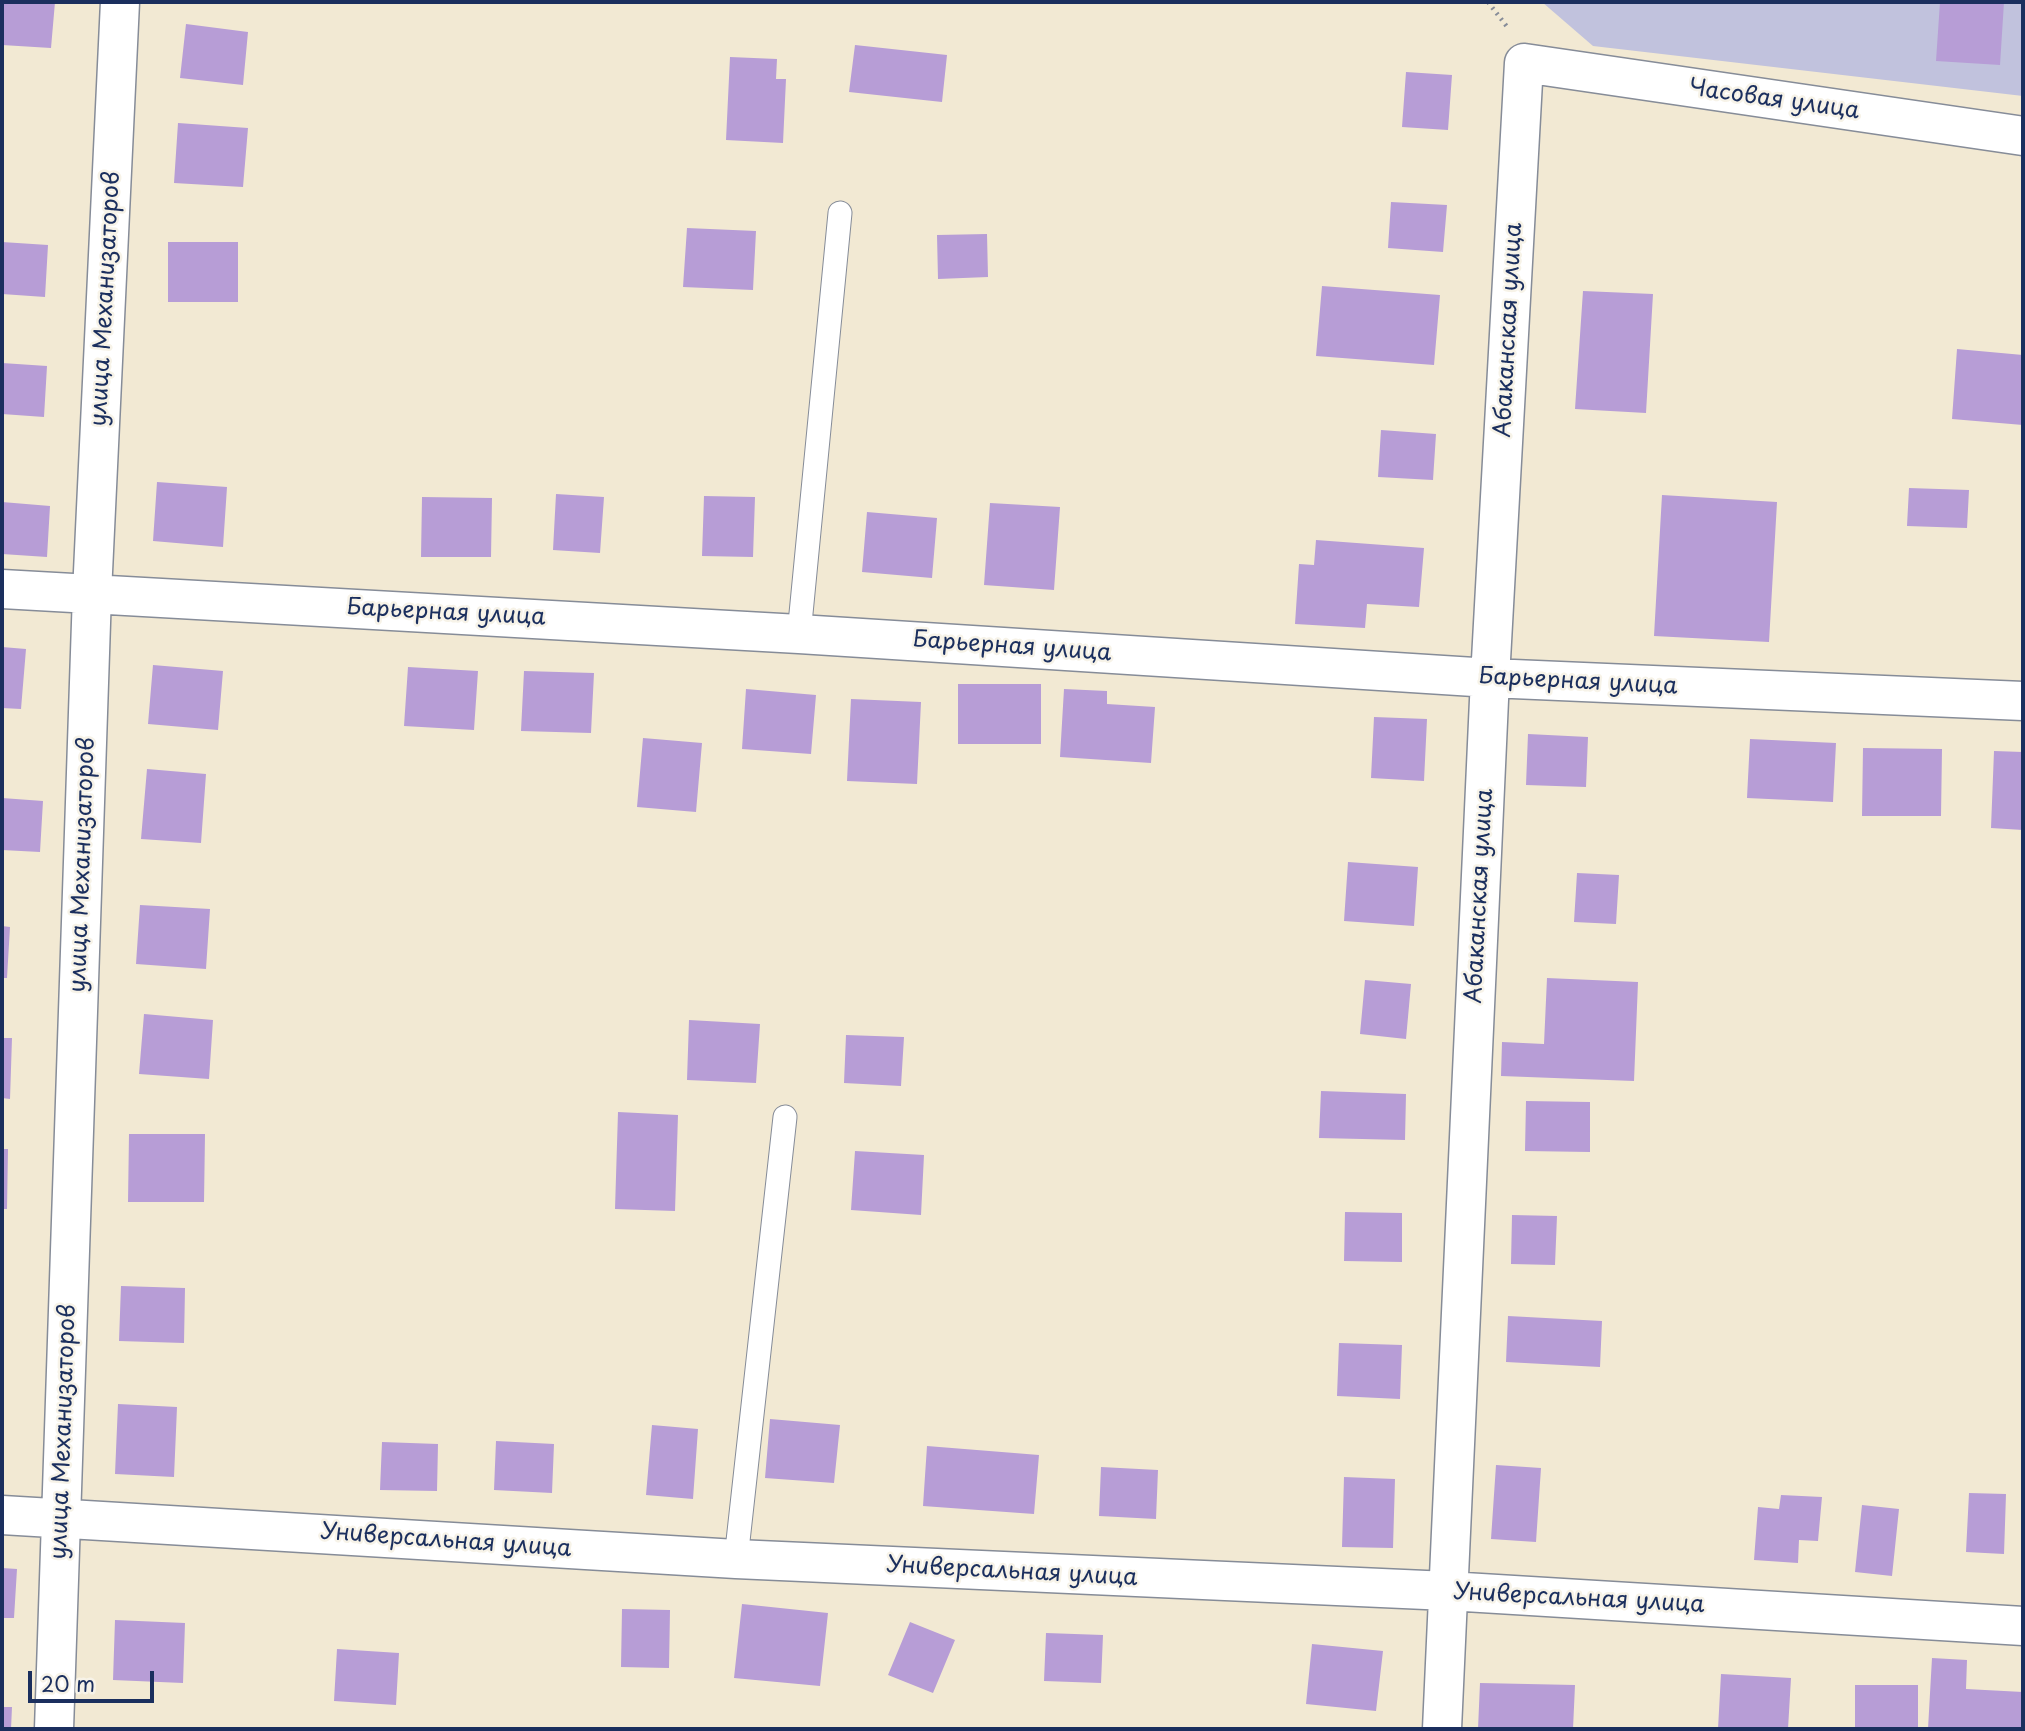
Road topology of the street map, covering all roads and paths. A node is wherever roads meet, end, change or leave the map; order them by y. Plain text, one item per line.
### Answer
1 (120, 2) edge
2 (1524, 64) joint
3 (2023, 136) edge
4 (839, 213) dead end
5 (2, 589) edge
6 (92, 593) junction
7 (799, 634) junction
8 (1490, 678) junction
9 (2023, 701) edge
10 (785, 1117) dead end
11 (2, 1515) edge
12 (61, 1518) junction
13 (736, 1559) junction
14 (1448, 1591) junction
15 (2023, 1626) edge
16 (54, 1729) edge
17 (1441, 1729) edge

1 - 6 street, улица Механизаторов
2 - 3 street, Часовая улица
2 - 8 street, Абаканская улица
4 - 7 lane
5 - 6 street, Барьерная улица
6 - 7 street, Барьерная улица
6 - 12 street, улица Механизаторов
7 - 8 street, Барьерная улица
8 - 9 street, Барьерная улица
8 - 14 street, Абаканская улица
10 - 13 lane
11 - 12 street, Универсальная улица
12 - 13 street, Универсальная улица
12 - 16 street, улица Механизаторов
13 - 14 street, Универсальная улица
14 - 15 street, Универсальная улица
14 - 17 street, Абаканская улица

